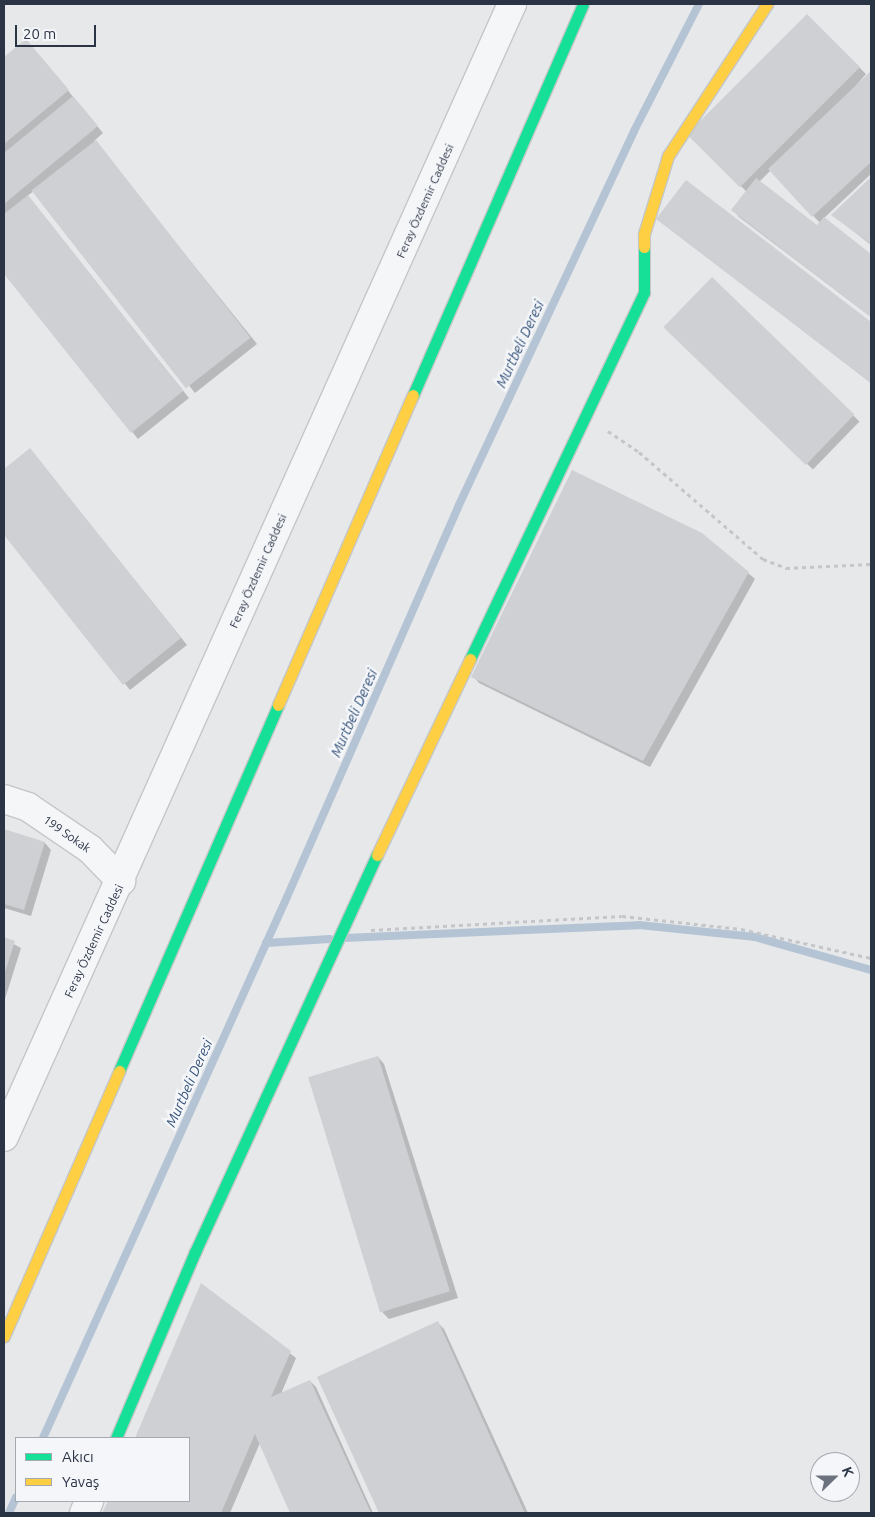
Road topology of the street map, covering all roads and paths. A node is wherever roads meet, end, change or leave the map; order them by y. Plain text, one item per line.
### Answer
1 (512, 4) edge
2 (583, 4) edge
3 (767, 4) edge
4 (582, 423) junction
5 (871, 564) edge
6 (4, 799) edge
7 (121, 881) junction
8 (342, 930) junction
9 (871, 958) edge
10 (4, 1137) edge
11 (4, 1336) edge
12 (116, 1437) edge

1 - 7 street, Feray Özdemir Caddesi
2 - 11 street
3 - 4 street
4 - 5 path
4 - 8 street
6 - 7 street, 199 Sokak
7 - 10 street, Feray Özdemir Caddesi
8 - 9 path
8 - 12 street

